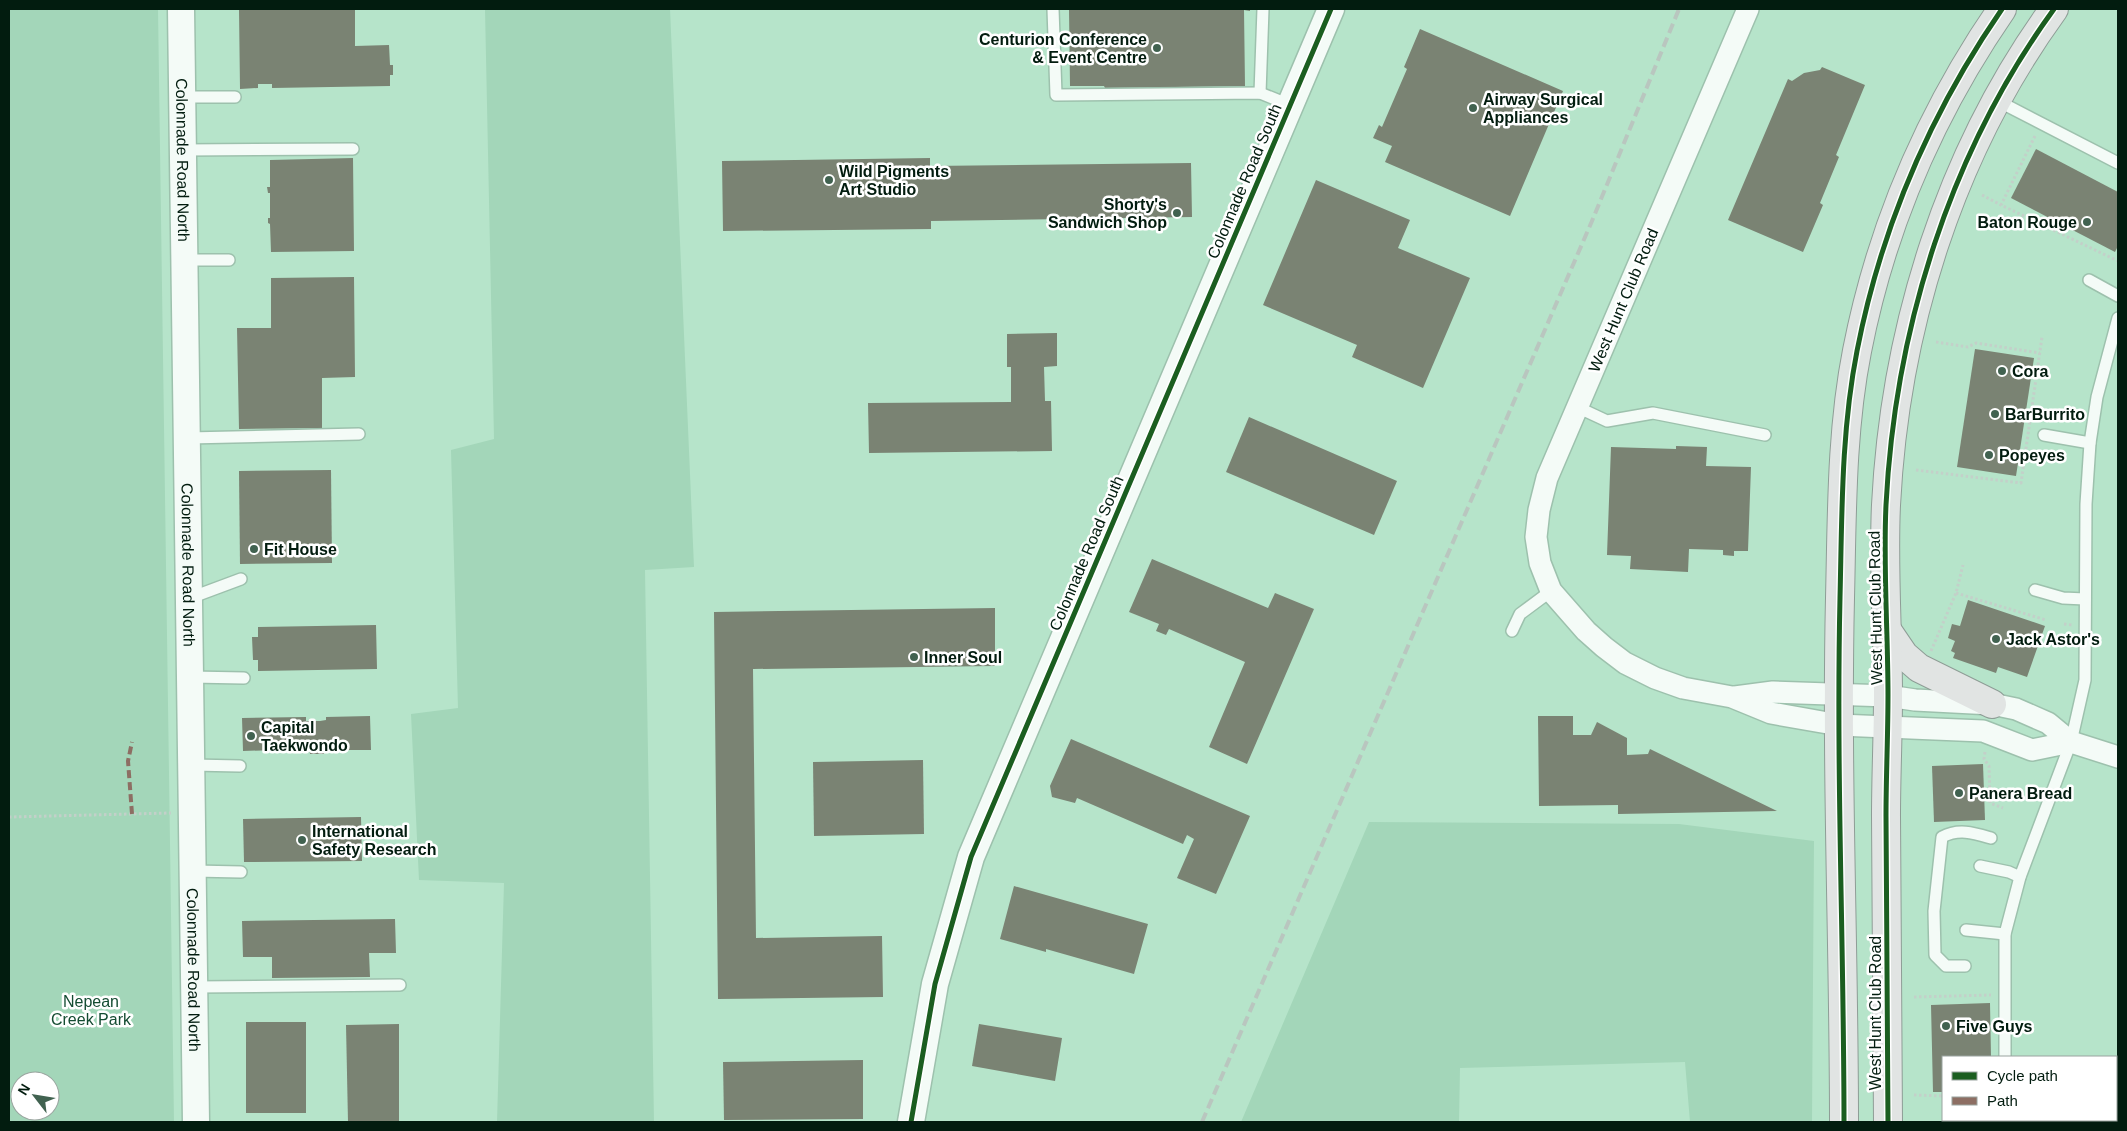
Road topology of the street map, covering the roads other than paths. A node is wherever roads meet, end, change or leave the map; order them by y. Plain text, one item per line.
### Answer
1 (181, 9) edge
2 (1053, 9) edge
3 (1263, 9) edge
4 (1331, 9) edge
5 (1748, 9) edge
6 (2002, 9) edge
7 (2054, 9) edge
8 (1260, 93) junction
9 (183, 97) junction
10 (235, 97) dead end
11 (1996, 100) junction
12 (1290, 105) junction
13 (354, 149) dead end
14 (183, 150) junction
15 (2118, 163) edge
16 (185, 260) junction
17 (230, 260) dead end
18 (2089, 280) dead end
19 (2118, 296) edge
20 (2118, 318) edge
21 (1577, 407) junction
22 (359, 434) dead end
23 (1766, 435) dead end
24 (2044, 435) dead end
25 (188, 438) junction
26 (2090, 443) junction
27 (241, 579) dead end
28 (2035, 590) dead end
29 (1550, 591) junction
30 (190, 598) junction
31 (2085, 599) junction
32 (1887, 630) junction
33 (1512, 631) dead end
34 (191, 677) junction
35 (244, 678) dead end
36 (1838, 694) junction
37 (1888, 696) junction
38 (1732, 697) junction
39 (1992, 704) junction
40 (1839, 725) junction
41 (1888, 726) junction
42 (2071, 742) junction
43 (2118, 757) edge
44 (192, 766) junction
45 (240, 766) dead end
46 (1992, 838) dead end
47 (1980, 866) dead end
48 (194, 871) junction
49 (241, 872) dead end
50 (2020, 877) junction
51 (1966, 930) dead end
52 (2005, 934) junction
53 (1965, 966) dead end
54 (400, 985) dead end
55 (195, 987) junction
56 (2005, 1056) edge
57 (196, 1122) edge
58 (911, 1122) edge
59 (1844, 1122) edge
60 (1888, 1122) edge

1 - 9 street, Colonnade Road North
2 - 8 lane
3 - 8 lane
4 - 12 street, Colonnade Road South
5 - 21 street, West Hunt Club Road
6 - 36 main road, West Hunt Club Road
7 - 11 main road, West Hunt Club Road
8 - 12 lane
9 - 10 lane
9 - 14 street, Colonnade Road North
11 - 15 lane
11 - 32 main road, West Hunt Club Road
12 - 58 street, Colonnade Road South
13 - 14 lane
14 - 16 street, Colonnade Road North
16 - 17 lane
16 - 25 street, Colonnade Road North
18 - 19 lane
20 - 26 lane
21 - 23 lane
21 - 29 street, West Hunt Club Road
22 - 25 lane
24 - 26 lane
25 - 30 street, Colonnade Road North
26 - 31 lane
27 - 30 lane
28 - 31 lane
29 - 33 lane
29 - 38 street, West Hunt Club Road
30 - 34 street, Colonnade Road North
31 - 42 lane
32 - 37 main road, West Hunt Club Road
32 - 39 main road
34 - 35 lane
34 - 44 street, Colonnade Road North
36 - 37 street
36 - 38 street, West Hunt Club Road
36 - 40 main road, West Hunt Club Road
37 - 39 street
37 - 41 main road, West Hunt Club Road
38 - 40 street, West Hunt Club Road
39 - 42 street
40 - 41 street
40 - 59 main road, West Hunt Club Road
41 - 42 street
41 - 60 main road, West Hunt Club Road
42 - 43 street
42 - 50 lane
44 - 45 lane
44 - 48 street, Colonnade Road North
46 - 53 lane
47 - 50 lane
48 - 49 lane
48 - 55 street, Colonnade Road North
50 - 52 lane
51 - 52 lane
52 - 56 lane
54 - 55 lane
55 - 57 street, Colonnade Road North

